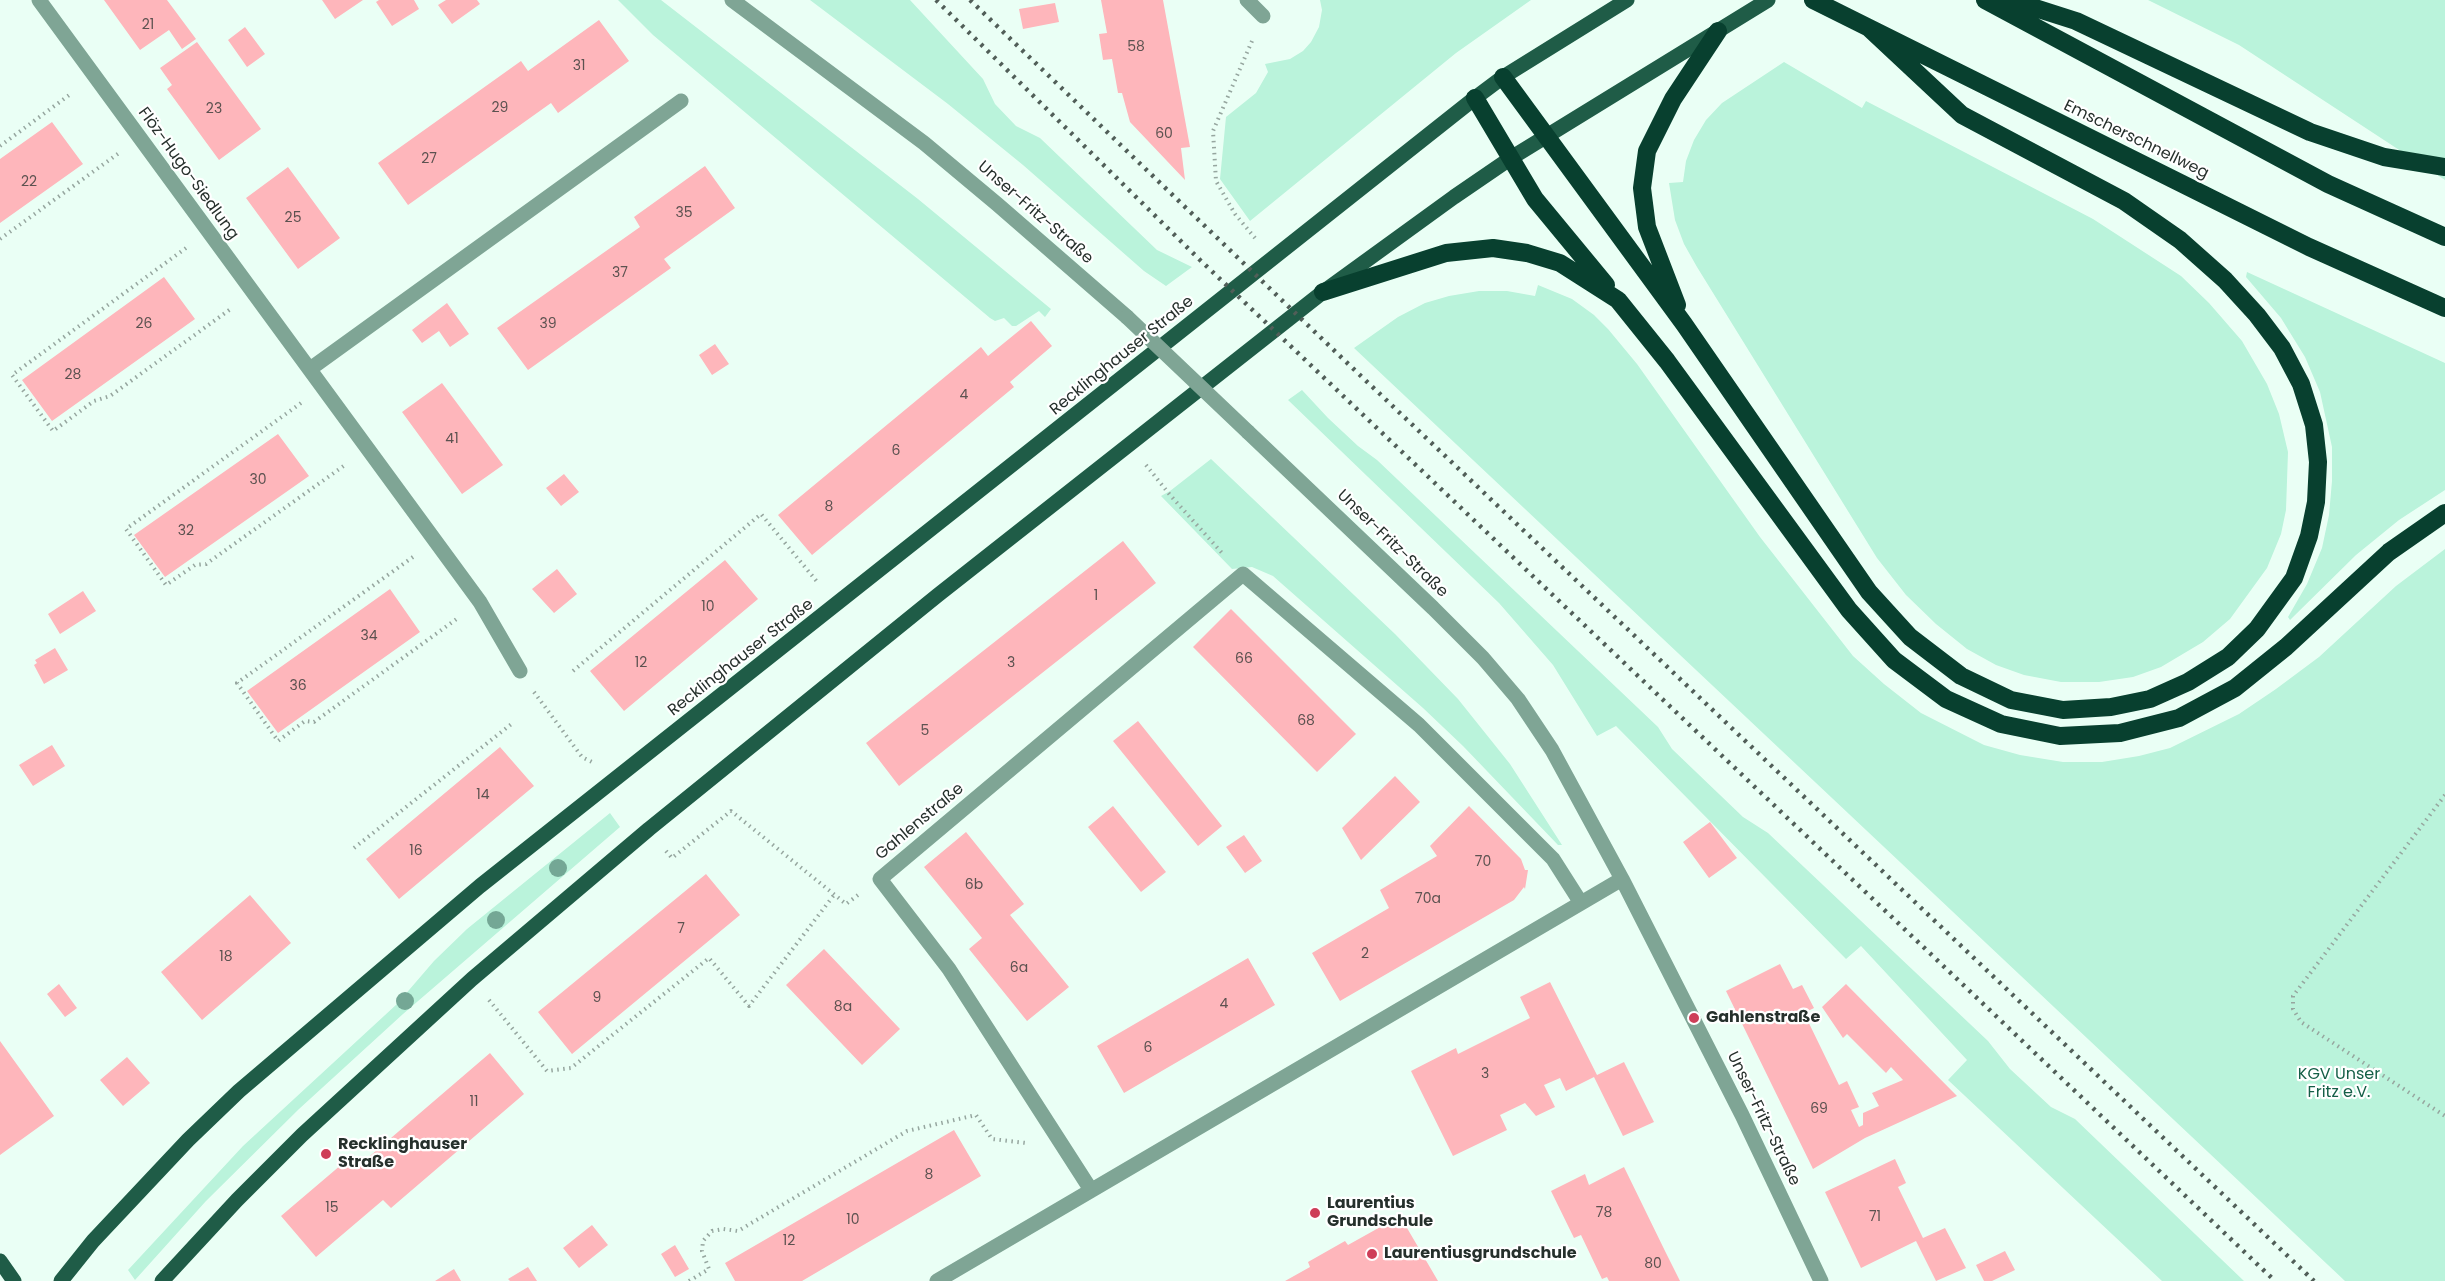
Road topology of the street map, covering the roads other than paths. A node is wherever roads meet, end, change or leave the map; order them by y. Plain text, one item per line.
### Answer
1 (39, 0) edge
2 (732, 0) edge
3 (1247, 0) edge
4 (1627, 0) edge
5 (1768, 0) edge
6 (1813, 0) edge
7 (1985, 0) edge
8 (2010, 0) edge
9 (1263, 16) road end
10 (1870, 29) junction
11 (1718, 31) junction
12 (1503, 77) junction
13 (1475, 98) junction
14 (681, 101) dead end
15 (1546, 136) junction
16 (1511, 158) junction
17 (2445, 167) edge
18 (2445, 237) edge
19 (1323, 292) junction
20 (1617, 300) junction
21 (2445, 308) edge
22 (1683, 324) junction
23 (310, 369) junction
24 (2445, 513) edge
25 (520, 671) road end
26 (1622, 879) junction
27 (1581, 903) junction
28 (1091, 1190) junction
29 (0, 1261) edge
30 (14, 1281) edge
31 (61, 1281) edge
32 (162, 1281) edge
33 (937, 1281) edge
34 (1821, 1281) edge

1 - 23 street, Flöz-Hugo-Siedlung
2 - 26 street, Unser-Fritz-Straße, bridge
3 - 9 street
4 - 12 main road, Recklinghauser Straße
5 - 11 main road
6 - 10 highway, Emscherschnellweg
7 - 18 highway
8 - 17 highway
10 - 21 highway, Emscherschnellweg
10 - 22 highway
11 - 15 main road
11 - 22 highway
12 - 13 main road, Recklinghauser Straße
12 - 15 highway
13 - 16 highway
13 - 31 main road, Recklinghauser Straße
14 - 23 street
15 - 16 main road
15 - 22 highway
16 - 19 main road
16 - 20 highway
19 - 20 highway
19 - 32 main road
20 - 24 highway
23 - 25 street, Flöz-Hugo-Siedlung
26 - 27 street
26 - 34 street, Unser-Fritz-Straße
27 - 28 street
27 - 28 street, Gahlenstraße
28 - 33 street
29 - 30 main road

